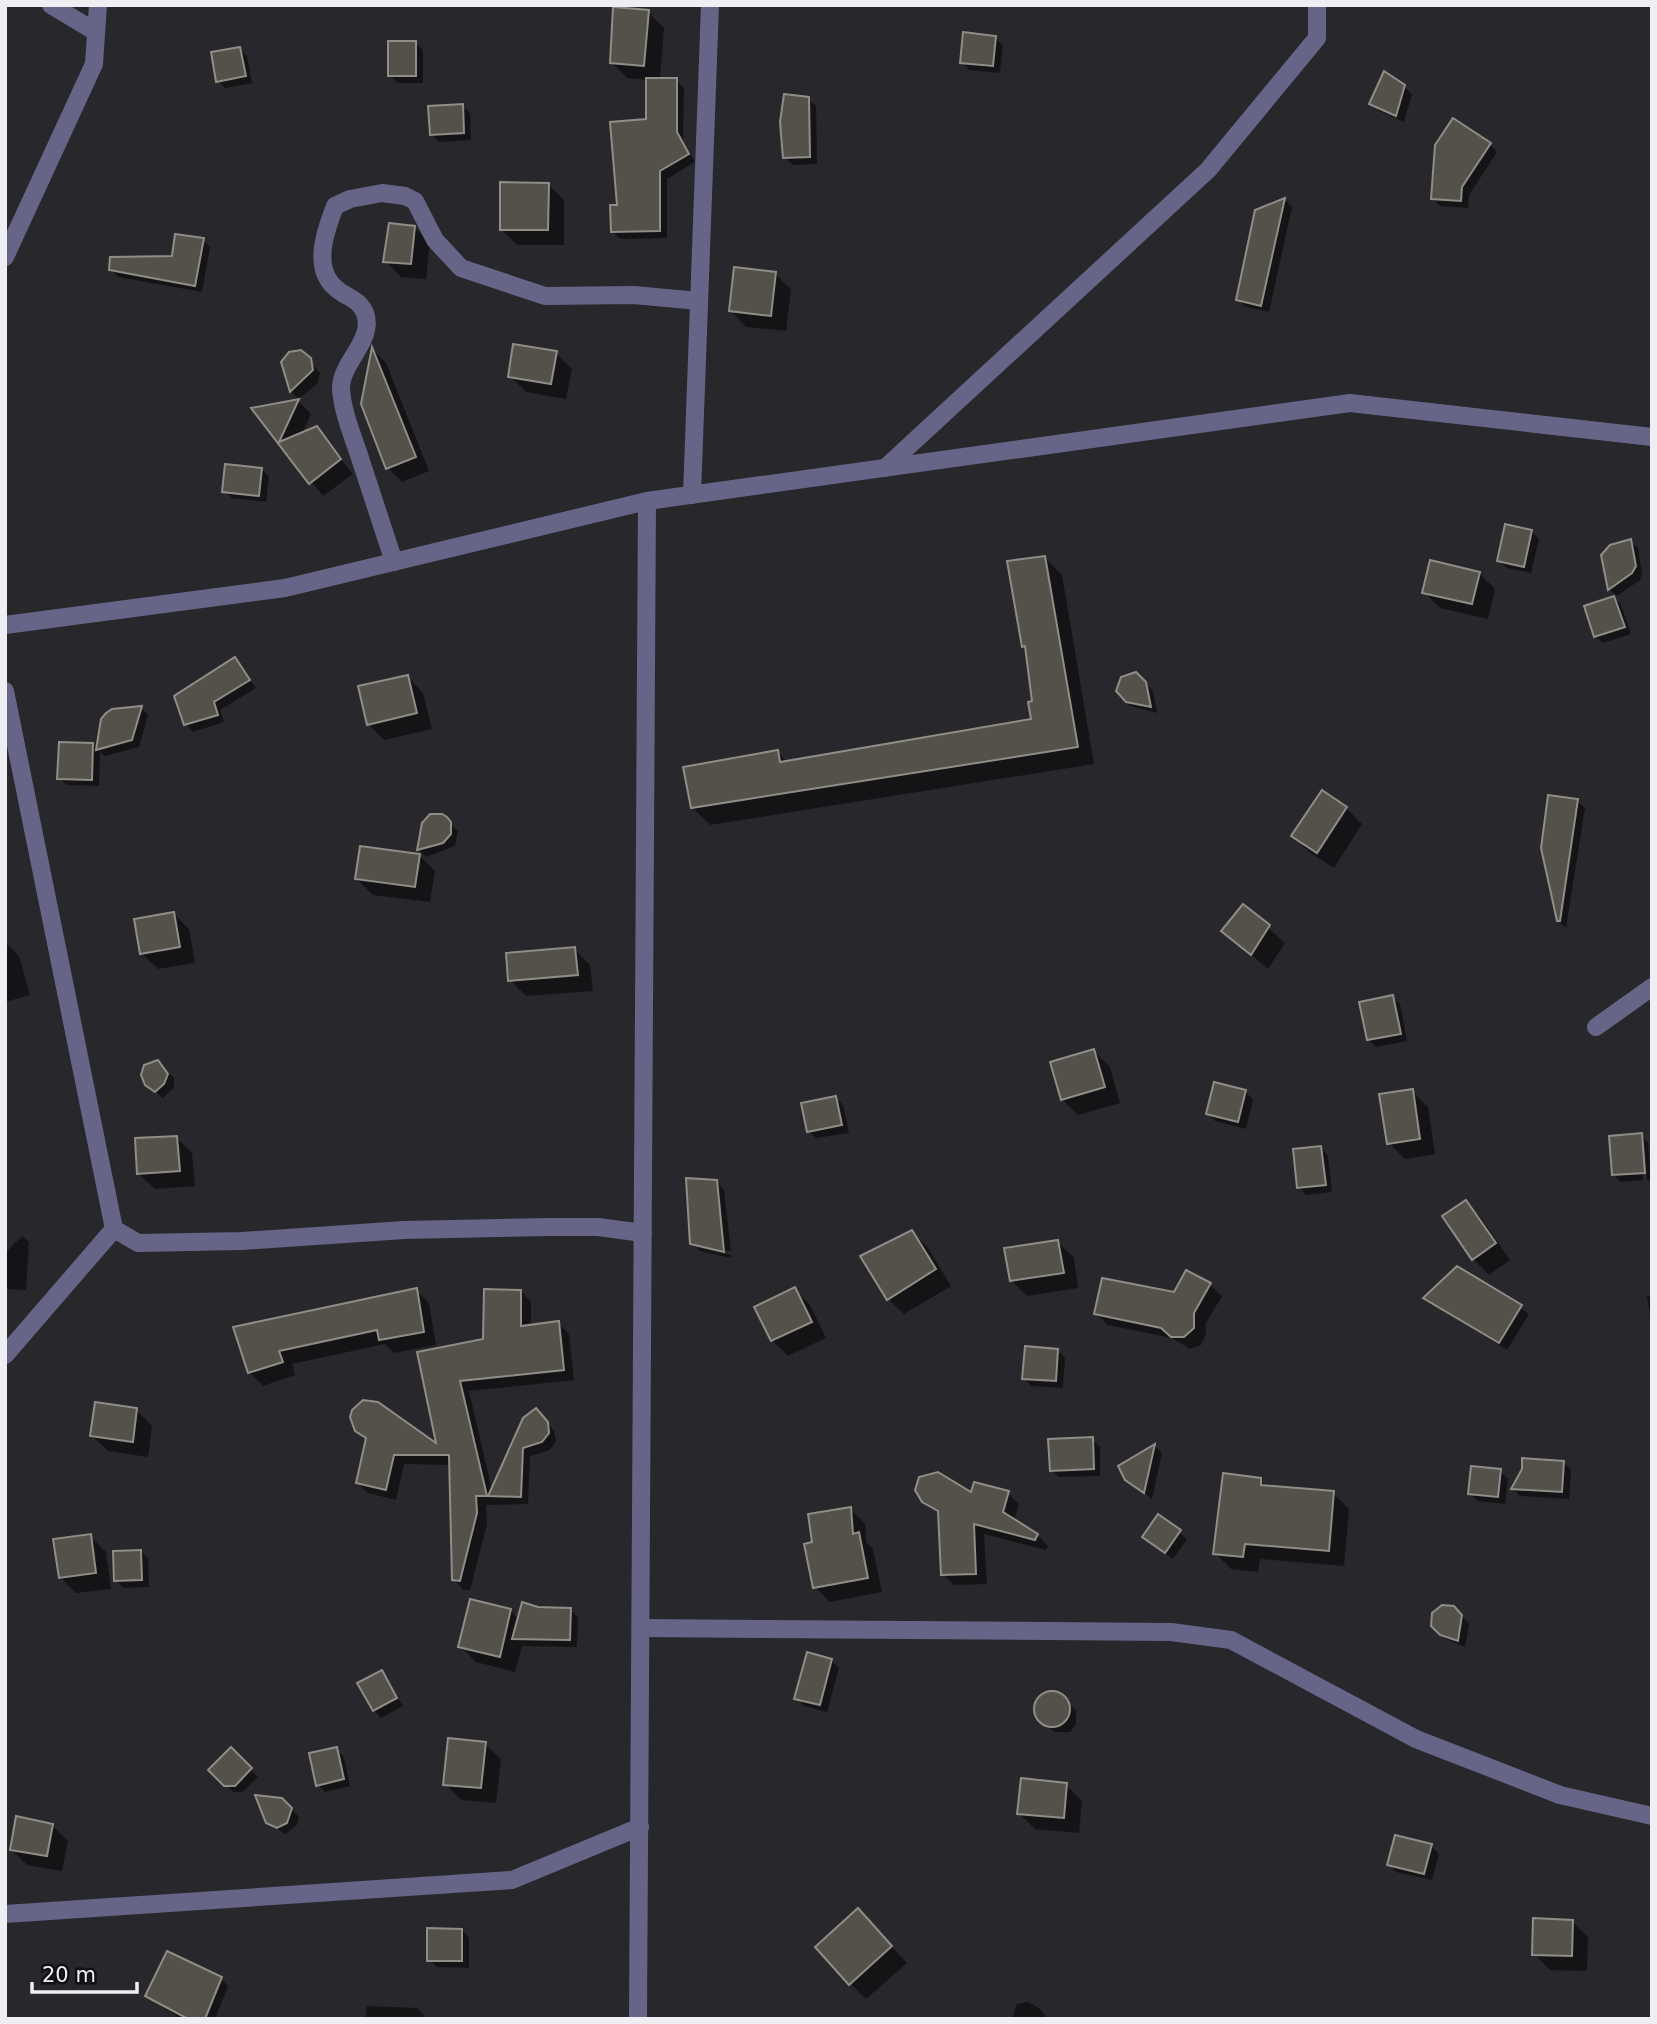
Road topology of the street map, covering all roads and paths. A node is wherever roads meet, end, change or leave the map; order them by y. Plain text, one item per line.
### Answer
1 (51, 5) edge
2 (98, 5) edge
3 (710, 5) edge
4 (1317, 5) edge
5 (96, 32) junction
6 (5, 257) edge
7 (699, 301) junction
8 (1652, 437) edge
9 (884, 468) junction
10 (692, 495) junction
11 (647, 501) junction
12 (394, 562) junction
13 (5, 625) edge
14 (5, 691) edge
15 (1652, 987) edge
16 (1596, 1027) dead end
17 (114, 1229) junction
18 (643, 1233) junction
19 (5, 1355) edge
20 (641, 1628) junction
21 (1652, 1816) edge
22 (640, 1827) junction
23 (5, 1914) edge
24 (638, 2019) edge

1 - 5 street
2 - 5 street
3 - 7 street
4 - 9 street
5 - 6 street
7 - 10 street
7 - 12 street
8 - 9 street
9 - 10 street
10 - 11 street
11 - 12 street
11 - 18 street
12 - 13 street
14 - 17 street
15 - 16 street
17 - 18 street
17 - 19 street
18 - 20 street
20 - 21 street
20 - 22 street
22 - 23 street
22 - 24 street

